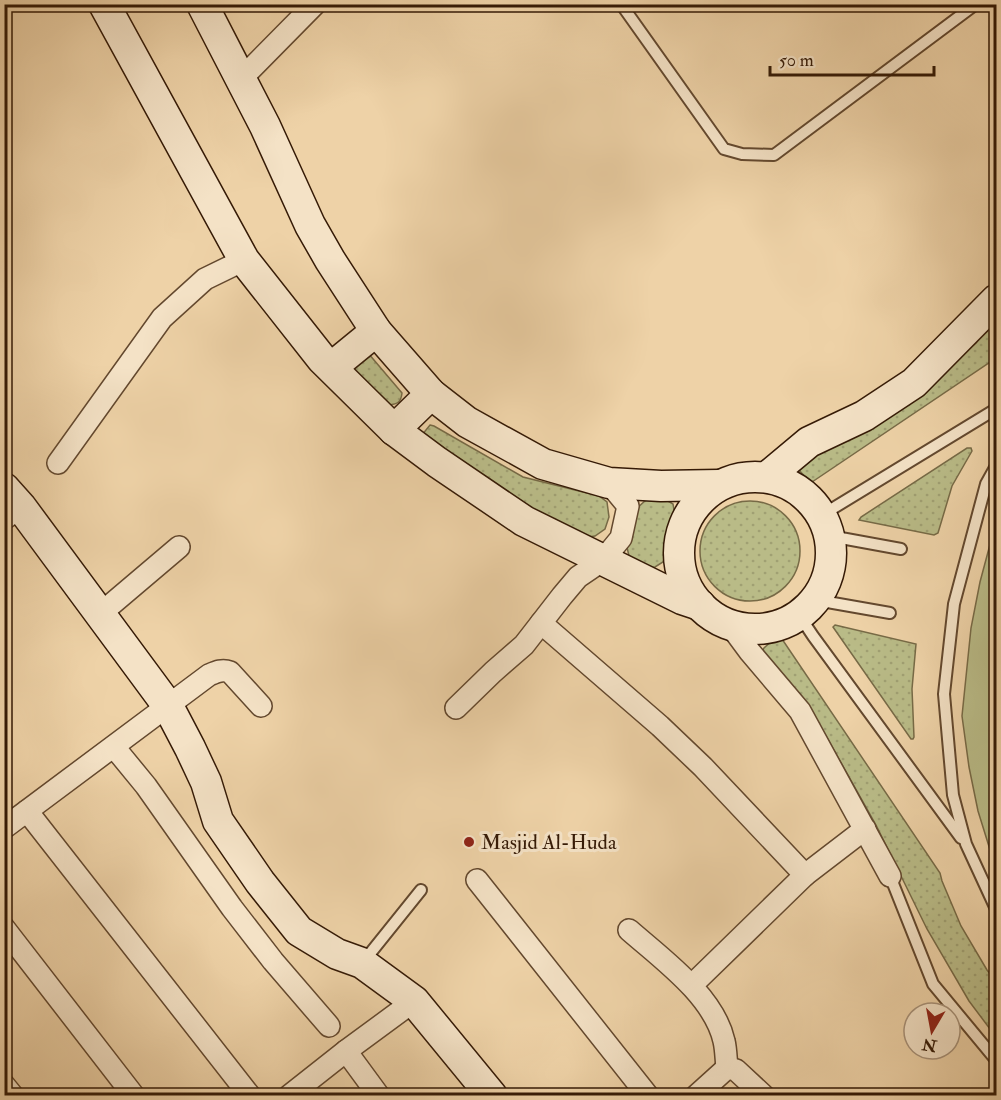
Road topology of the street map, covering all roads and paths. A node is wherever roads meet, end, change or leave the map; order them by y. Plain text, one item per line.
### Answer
1 (104, 4) edge
2 (202, 4) edge
3 (315, 4) edge
4 (621, 4) edge
5 (976, 4) edge
6 (241, 79) junction
7 (244, 260) junction
8 (996, 300) edge
9 (376, 331) junction
10 (332, 367) junction
11 (431, 394) junction
12 (996, 409) edge
13 (394, 430) junction
14 (58, 463) dead end
15 (996, 466) edge
16 (767, 477) junction
17 (609, 483) junction
18 (719, 485) junction
19 (10, 505) edge
20 (826, 526) junction
21 (180, 547) dead end
22 (901, 549) dead end
23 (603, 560) junction
24 (700, 605) junction
25 (807, 607) junction
26 (890, 613) dead end
27 (100, 614) junction
28 (541, 623) junction
29 (730, 625) junction
30 (168, 706) junction
31 (261, 706) dead end
32 (456, 708) dead end
33 (114, 747) junction
34 (27, 811) junction
35 (4, 828) edge
36 (865, 829) junction
37 (966, 844) junction
38 (805, 875) junction
39 (890, 876) joint
40 (477, 880) dead end
41 (421, 890) dead end
42 (996, 909) edge
43 (4, 928) edge
44 (629, 930) dead end
45 (362, 963) junction
46 (692, 985) junction
47 (414, 1001) junction
48 (329, 1026) dead end
49 (346, 1051) junction
50 (996, 1060) edge
51 (727, 1068) junction
52 (4, 1085) edge
53 (13, 1095) edge
54 (134, 1095) edge
55 (250, 1095) edge
56 (289, 1095) edge
57 (379, 1095) edge
58 (492, 1095) edge
59 (648, 1095) edge
60 (696, 1095) edge
61 (764, 1095) edge

1 - 7 street
2 - 6 street
3 - 6 street
4 - 5 lane
6 - 9 street
7 - 10 street
7 - 14 street
8 - 16 street
9 - 10 street
9 - 11 street
10 - 13 street
11 - 13 street
11 - 17 street
12 - 20 lane
13 - 23 street
15 - 37 lane
16 - 18 street
16 - 20 street
17 - 18 street
17 - 23 street
18 - 24 street
19 - 27 street
20 - 22 lane
20 - 25 street
21 - 27 street
23 - 24 street
23 - 28 street
24 - 29 street
25 - 26 lane
25 - 29 street
25 - 37 lane
27 - 30 street
28 - 32 street
28 - 38 street
29 - 36 street
30 - 31 street
30 - 33 street
30 - 45 street
33 - 34 street
33 - 48 street
34 - 35 street
34 - 55 street
36 - 38 street
36 - 39 street
37 - 42 lane
38 - 46 street
39 - 50 lane
40 - 59 street
41 - 45 lane
43 - 54 street
44 - 46 street
45 - 47 street
46 - 51 street
47 - 49 street
47 - 58 street
49 - 56 street
49 - 57 street
51 - 60 street
51 - 61 street
52 - 53 street

